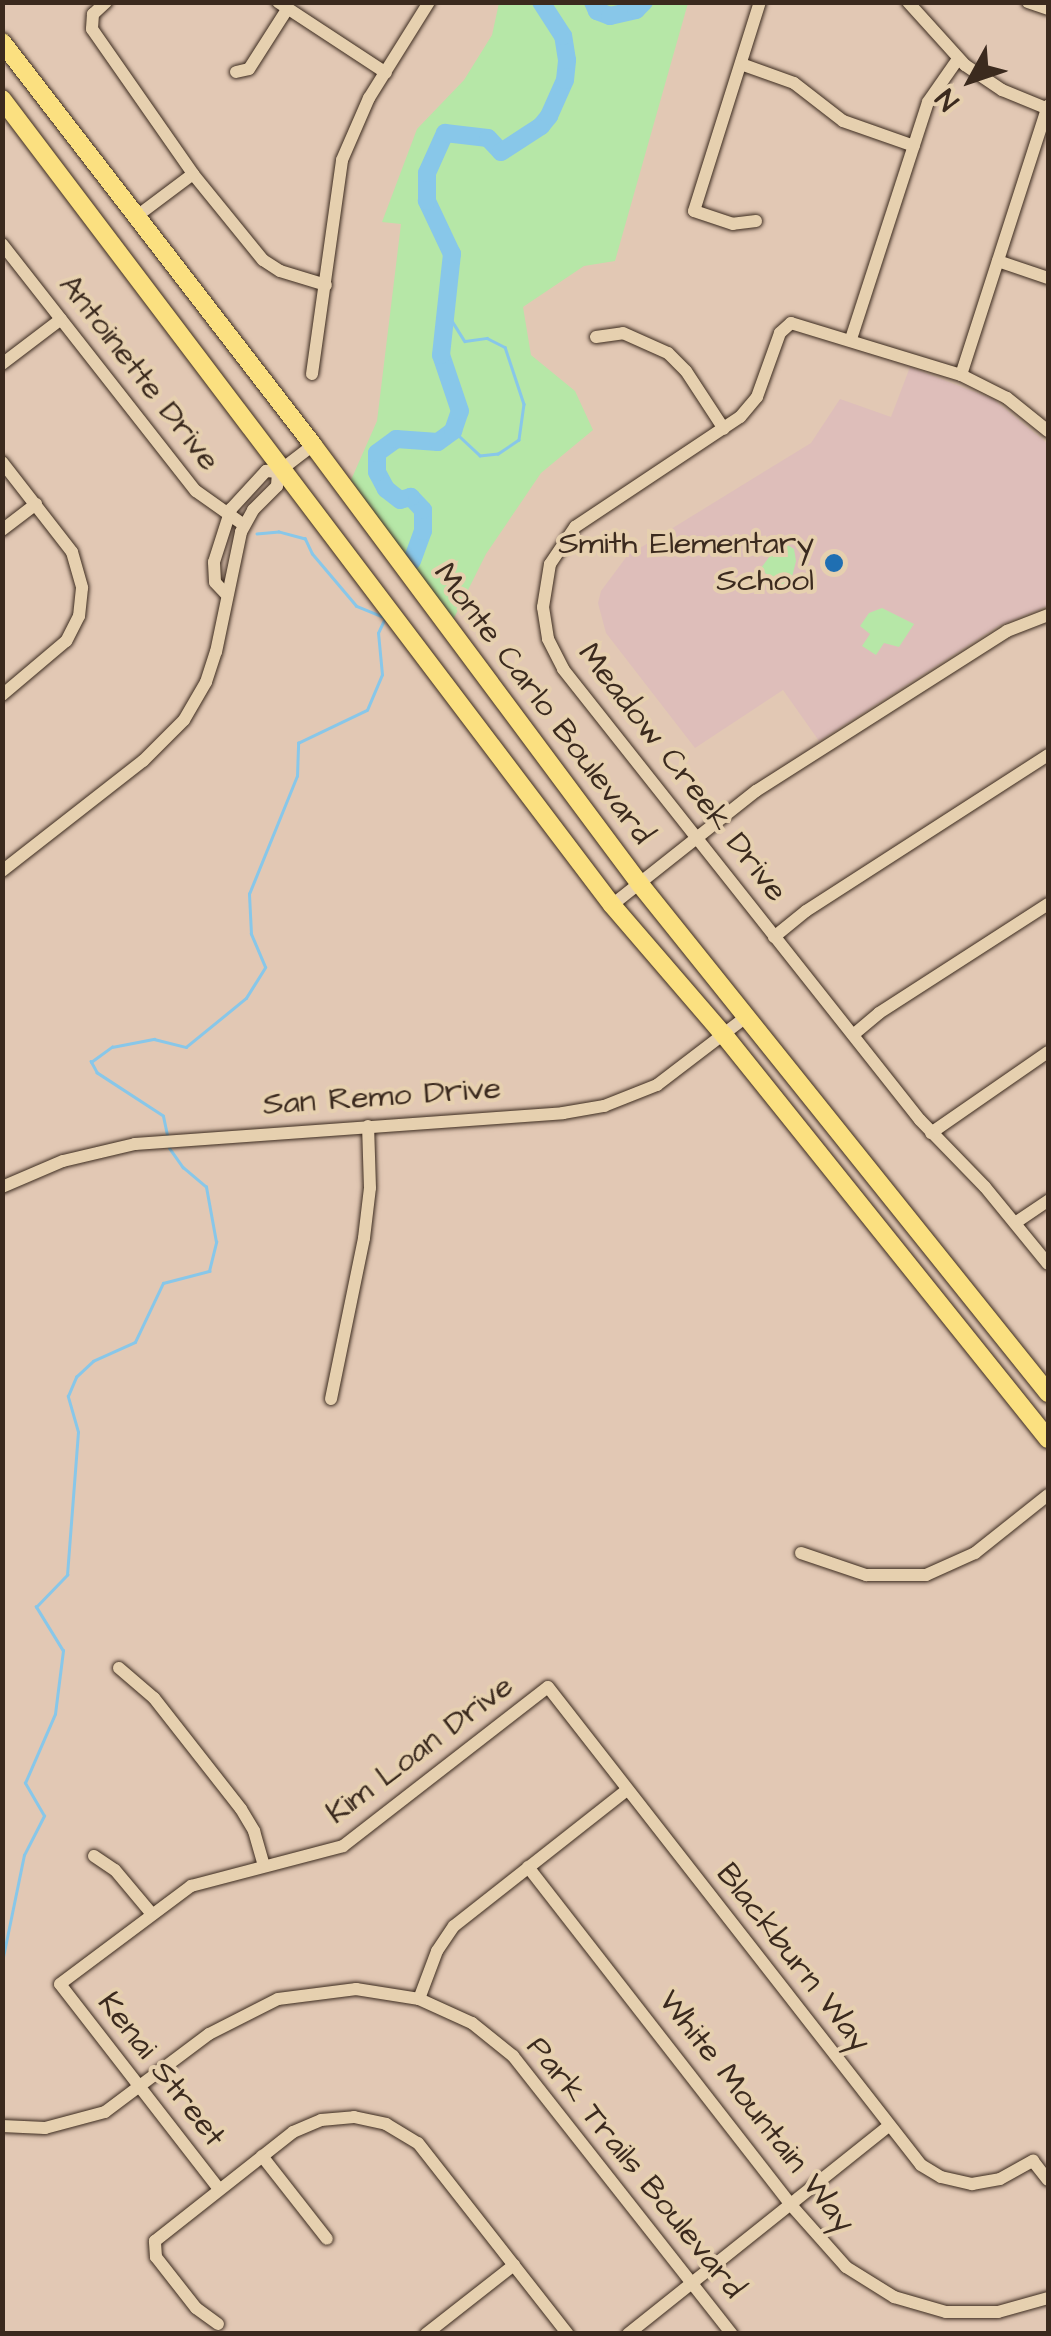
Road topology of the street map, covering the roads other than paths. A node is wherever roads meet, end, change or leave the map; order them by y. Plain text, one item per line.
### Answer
1 (106, 2) edge
2 (428, 2) edge
3 (760, 2) edge
4 (908, 2) edge
5 (1028, 2) edge
6 (283, 5) edge
7 (1048, 9) edge
8 (2, 42) edge
9 (958, 59) junction
10 (740, 64) junction
11 (236, 72) dead end
12 (386, 73) junction
13 (2, 99) edge
14 (1048, 108) edge
15 (914, 146) junction
16 (193, 174) junction
17 (137, 216) junction
18 (756, 221) dead end
19 (2, 244) edge
20 (998, 261) junction
21 (1048, 278) edge
22 (326, 285) junction
23 (61, 319) junction
24 (596, 337) dead end
25 (852, 339) junction
26 (2, 364) edge
27 (312, 374) dead end
28 (962, 374) junction
29 (724, 429) junction
30 (1048, 431) edge
31 (313, 446) junction
32 (2, 462) edge
33 (281, 470) junction
34 (36, 504) junction
35 (228, 516) junction
36 (244, 525) junction
37 (2, 530) edge
38 (226, 594) junction
39 (1048, 616) edge
40 (2, 694) edge
41 (1048, 754) edge
42 (696, 837) junction
43 (2, 871) edge
44 (639, 883) junction
45 (1048, 904) edge
46 (612, 905) junction
47 (774, 938) junction
48 (746, 1017) junction
49 (724, 1035) junction
50 (853, 1035) junction
51 (1048, 1052) edge
52 (368, 1126) junction
53 (931, 1133) junction
54 (2, 1187) edge
55 (1048, 1201) edge
56 (1014, 1222) junction
57 (1048, 1264) edge
58 (1048, 1393) edge
59 (331, 1398) dead end
60 (1048, 1438) edge
61 (1048, 1495) edge
62 (801, 1553) dead end
63 (119, 1668) dead end
64 (548, 1687) joint
65 (628, 1790) junction
66 (94, 1856) dead end
67 (264, 1866) junction
68 (528, 1868) junction
69 (150, 1913) junction
70 (60, 1984) joint
71 (419, 1999) junction
72 (140, 2088) junction
73 (2, 2126) edge
74 (889, 2126) junction
75 (262, 2156) junction
76 (1048, 2180) edge
77 (219, 2189) junction
78 (791, 2204) junction
79 (326, 2238) dead end
80 (514, 2265) junction
81 (691, 2283) junction
82 (1048, 2298) edge
83 (218, 2324) dead end
84 (426, 2334) edge
85 (568, 2334) edge
86 (628, 2334) edge
87 (732, 2334) edge

1 - 16 street
2 - 12 street
3 - 10 street
4 - 9 street
5 - 7 street
6 - 11 street
6 - 12 street
8 - 17 main road, Monte Carlo Boulevard
9 - 14 street
9 - 15 street
10 - 15 street
10 - 18 street
12 - 22 street
13 - 33 main road, Monte Carlo Boulevard
14 - 20 street
15 - 25 street
16 - 17 street
16 - 22 street
17 - 31 main road, Monte Carlo Boulevard
19 - 23 street, Antoinette Drive
20 - 21 street
20 - 28 street
22 - 27 street
23 - 26 street
23 - 35 street, Antoinette Drive
24 - 29 street
25 - 28 street
25 - 29 street, Meadow Creek Drive
28 - 30 street
29 - 42 street, Meadow Creek Drive
31 - 33 street
31 - 44 main road, Monte Carlo Boulevard
32 - 34 street
33 - 35 street
33 - 36 street
33 - 46 main road, Monte Carlo Boulevard
34 - 37 street
34 - 40 street
35 - 36 street, Antoinette Drive
35 - 38 street
36 - 38 street
38 - 43 street
39 - 42 street
41 - 47 street
42 - 44 street
42 - 47 street, Meadow Creek Drive
44 - 46 street
44 - 48 main road, Monte Carlo Boulevard
45 - 50 street
46 - 49 main road, Monte Carlo Boulevard
47 - 50 street, Meadow Creek Drive
48 - 49 street, San Remo Drive
48 - 58 main road, Monte Carlo Boulevard
49 - 52 street, San Remo Drive
49 - 60 main road, Monte Carlo Boulevard
50 - 53 street, Meadow Creek Drive
51 - 53 street
52 - 54 street, San Remo Drive
52 - 59 street
53 - 56 street, Meadow Creek Drive
55 - 56 street
56 - 57 street, Meadow Creek Drive
61 - 62 street
63 - 67 street
64 - 65 street, Blackburn Way
64 - 67 street, Kim Loan Drive
65 - 68 street
65 - 74 street, Blackburn Way
66 - 69 street
67 - 69 street, Kim Loan Drive
68 - 71 street
68 - 78 street, White Mountain Way
69 - 70 street, Kim Loan Drive
70 - 72 street, Kenai Street
71 - 72 street, Park Trails Boulevard
71 - 81 street, Park Trails Boulevard
72 - 73 street, Park Trails Boulevard
72 - 77 street, Kenai Street
74 - 76 street, Blackburn Way
74 - 78 street
75 - 77 street
75 - 79 street
75 - 80 street
77 - 83 street
78 - 81 street
78 - 82 street, White Mountain Way
80 - 84 street
80 - 85 street
81 - 86 street
81 - 87 street, Park Trails Boulevard

